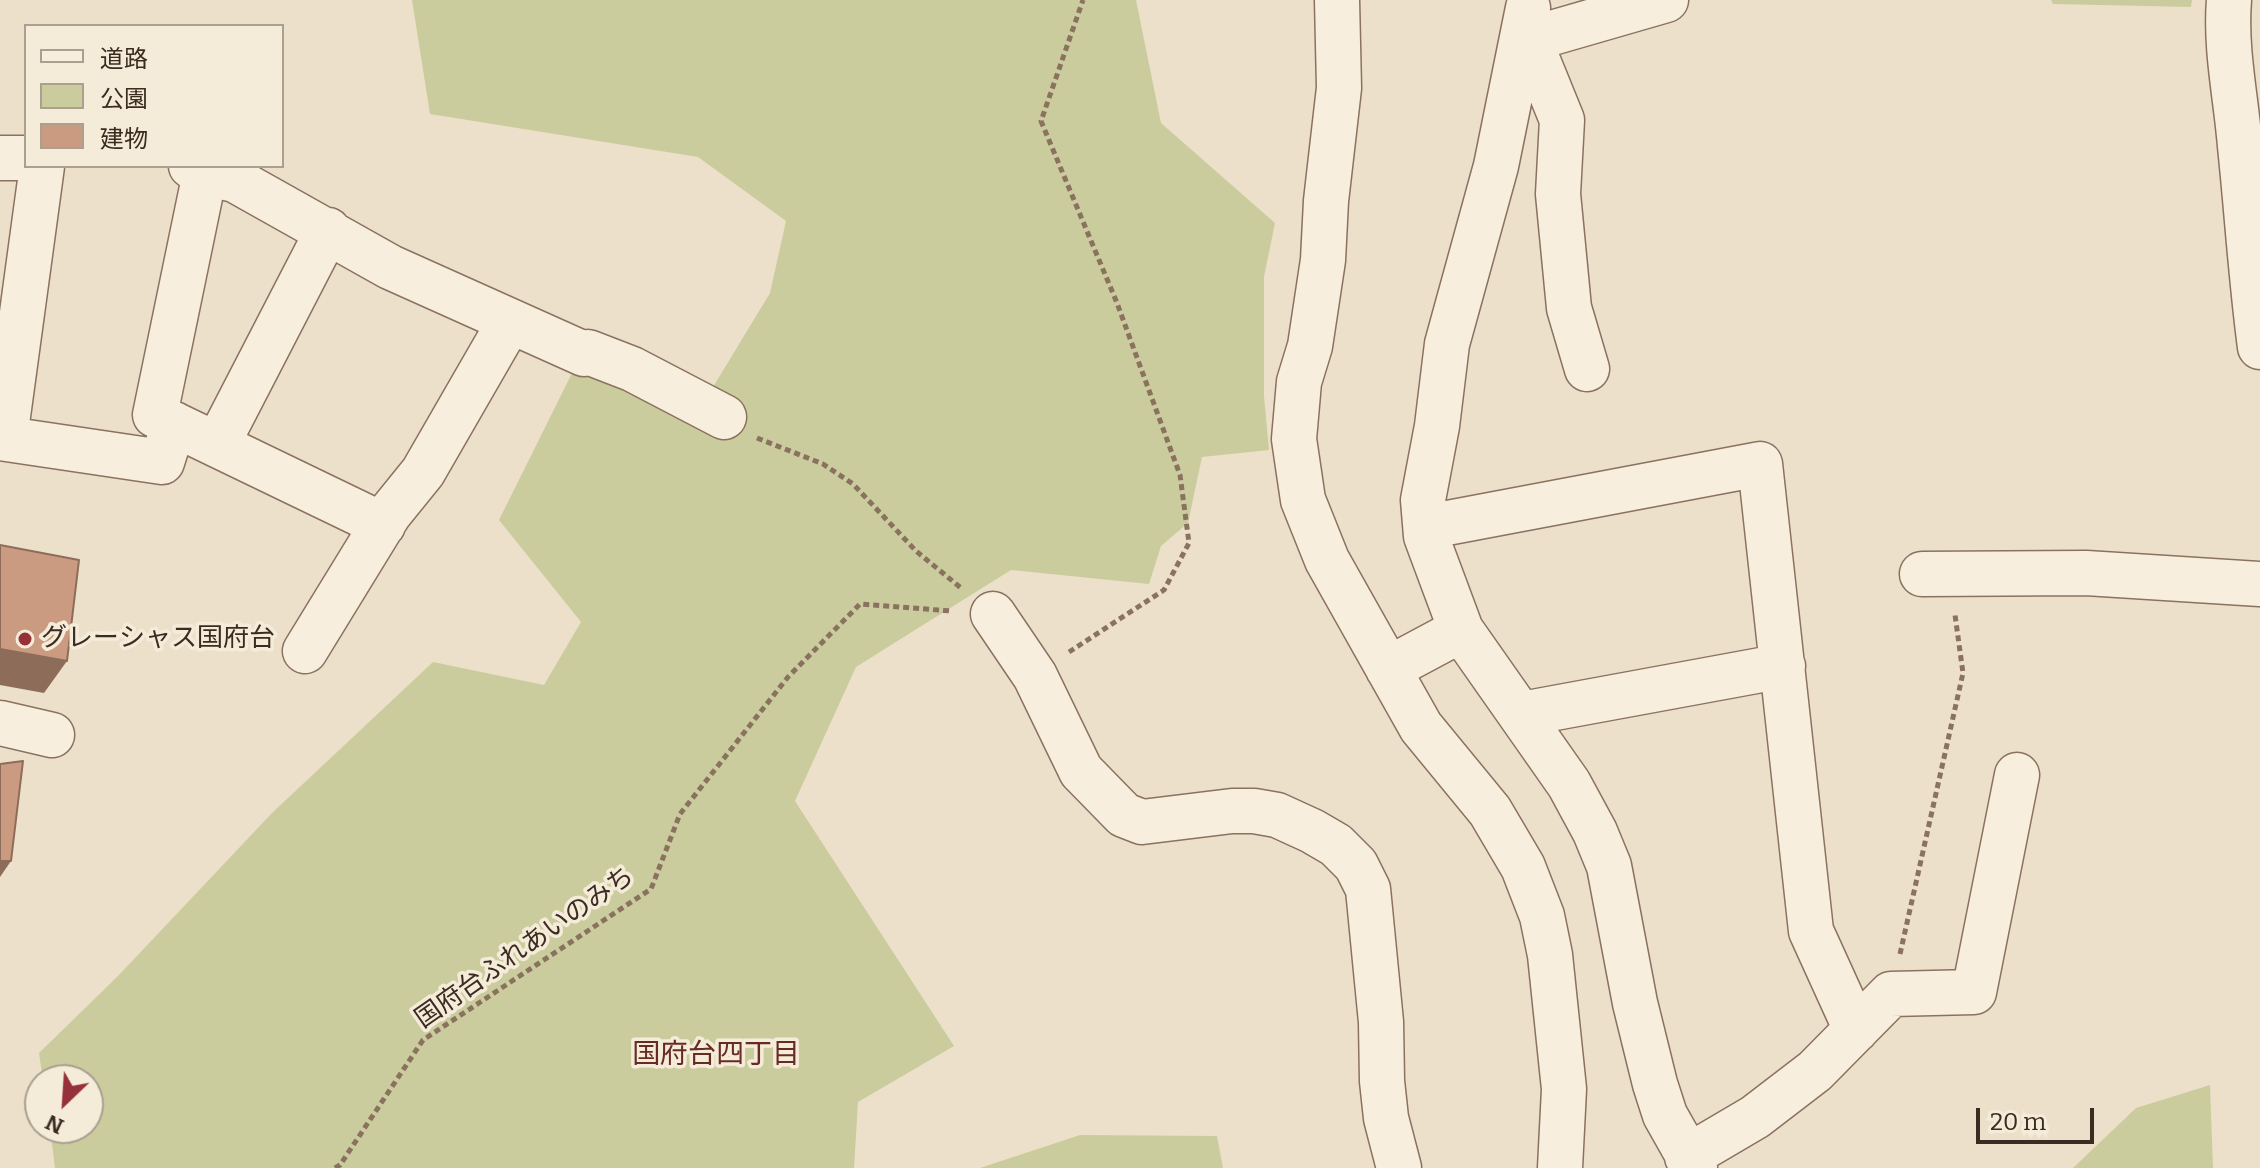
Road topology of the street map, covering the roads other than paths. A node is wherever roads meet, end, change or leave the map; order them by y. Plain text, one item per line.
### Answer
1 (1337, 0) edge
2 (1666, 0) edge
3 (2229, 0) edge
4 (1529, 16) edge
5 (2250, 146) edge
6 (0, 158) edge
7 (24, 158) edge
8 (42, 168) edge
9 (198, 170) edge
10 (328, 230) junction
11 (510, 321) junction
12 (2260, 347) edge
13 (1587, 369) dead end
14 (724, 417) road end
15 (174, 424) junction
16 (2, 438) edge
17 (217, 445) junction
18 (383, 525) junction
19 (1426, 527) junction
20 (1936, 574) road end
21 (2260, 584) edge
22 (993, 614) road end
23 (1461, 630) junction
24 (305, 651) dead end
25 (1783, 666) junction
26 (1388, 669) junction
27 (1522, 714) junction
28 (0, 723) edge
29 (52, 735) dead end
30 (2017, 775) dead end
31 (1856, 1030) junction
32 (1691, 1162) edge
33 (1399, 1168) edge
34 (1560, 1168) edge

1 - 26 street
2 - 4 street
3 - 5 street
4 - 13 street
4 - 19 street
5 - 12 street
6 - 7 street
8 - 16 street
9 - 10 street
9 - 15 street
10 - 11 street
10 - 17 street
11 - 14 street
11 - 18 street
15 - 16 street
15 - 17 street
17 - 18 street
18 - 24 street
19 - 23 street
19 - 25 street
20 - 21 street
22 - 33 street
23 - 26 street
23 - 27 street
25 - 27 street
25 - 31 street
26 - 34 street
27 - 32 street
28 - 29 street
30 - 31 street
31 - 32 street

